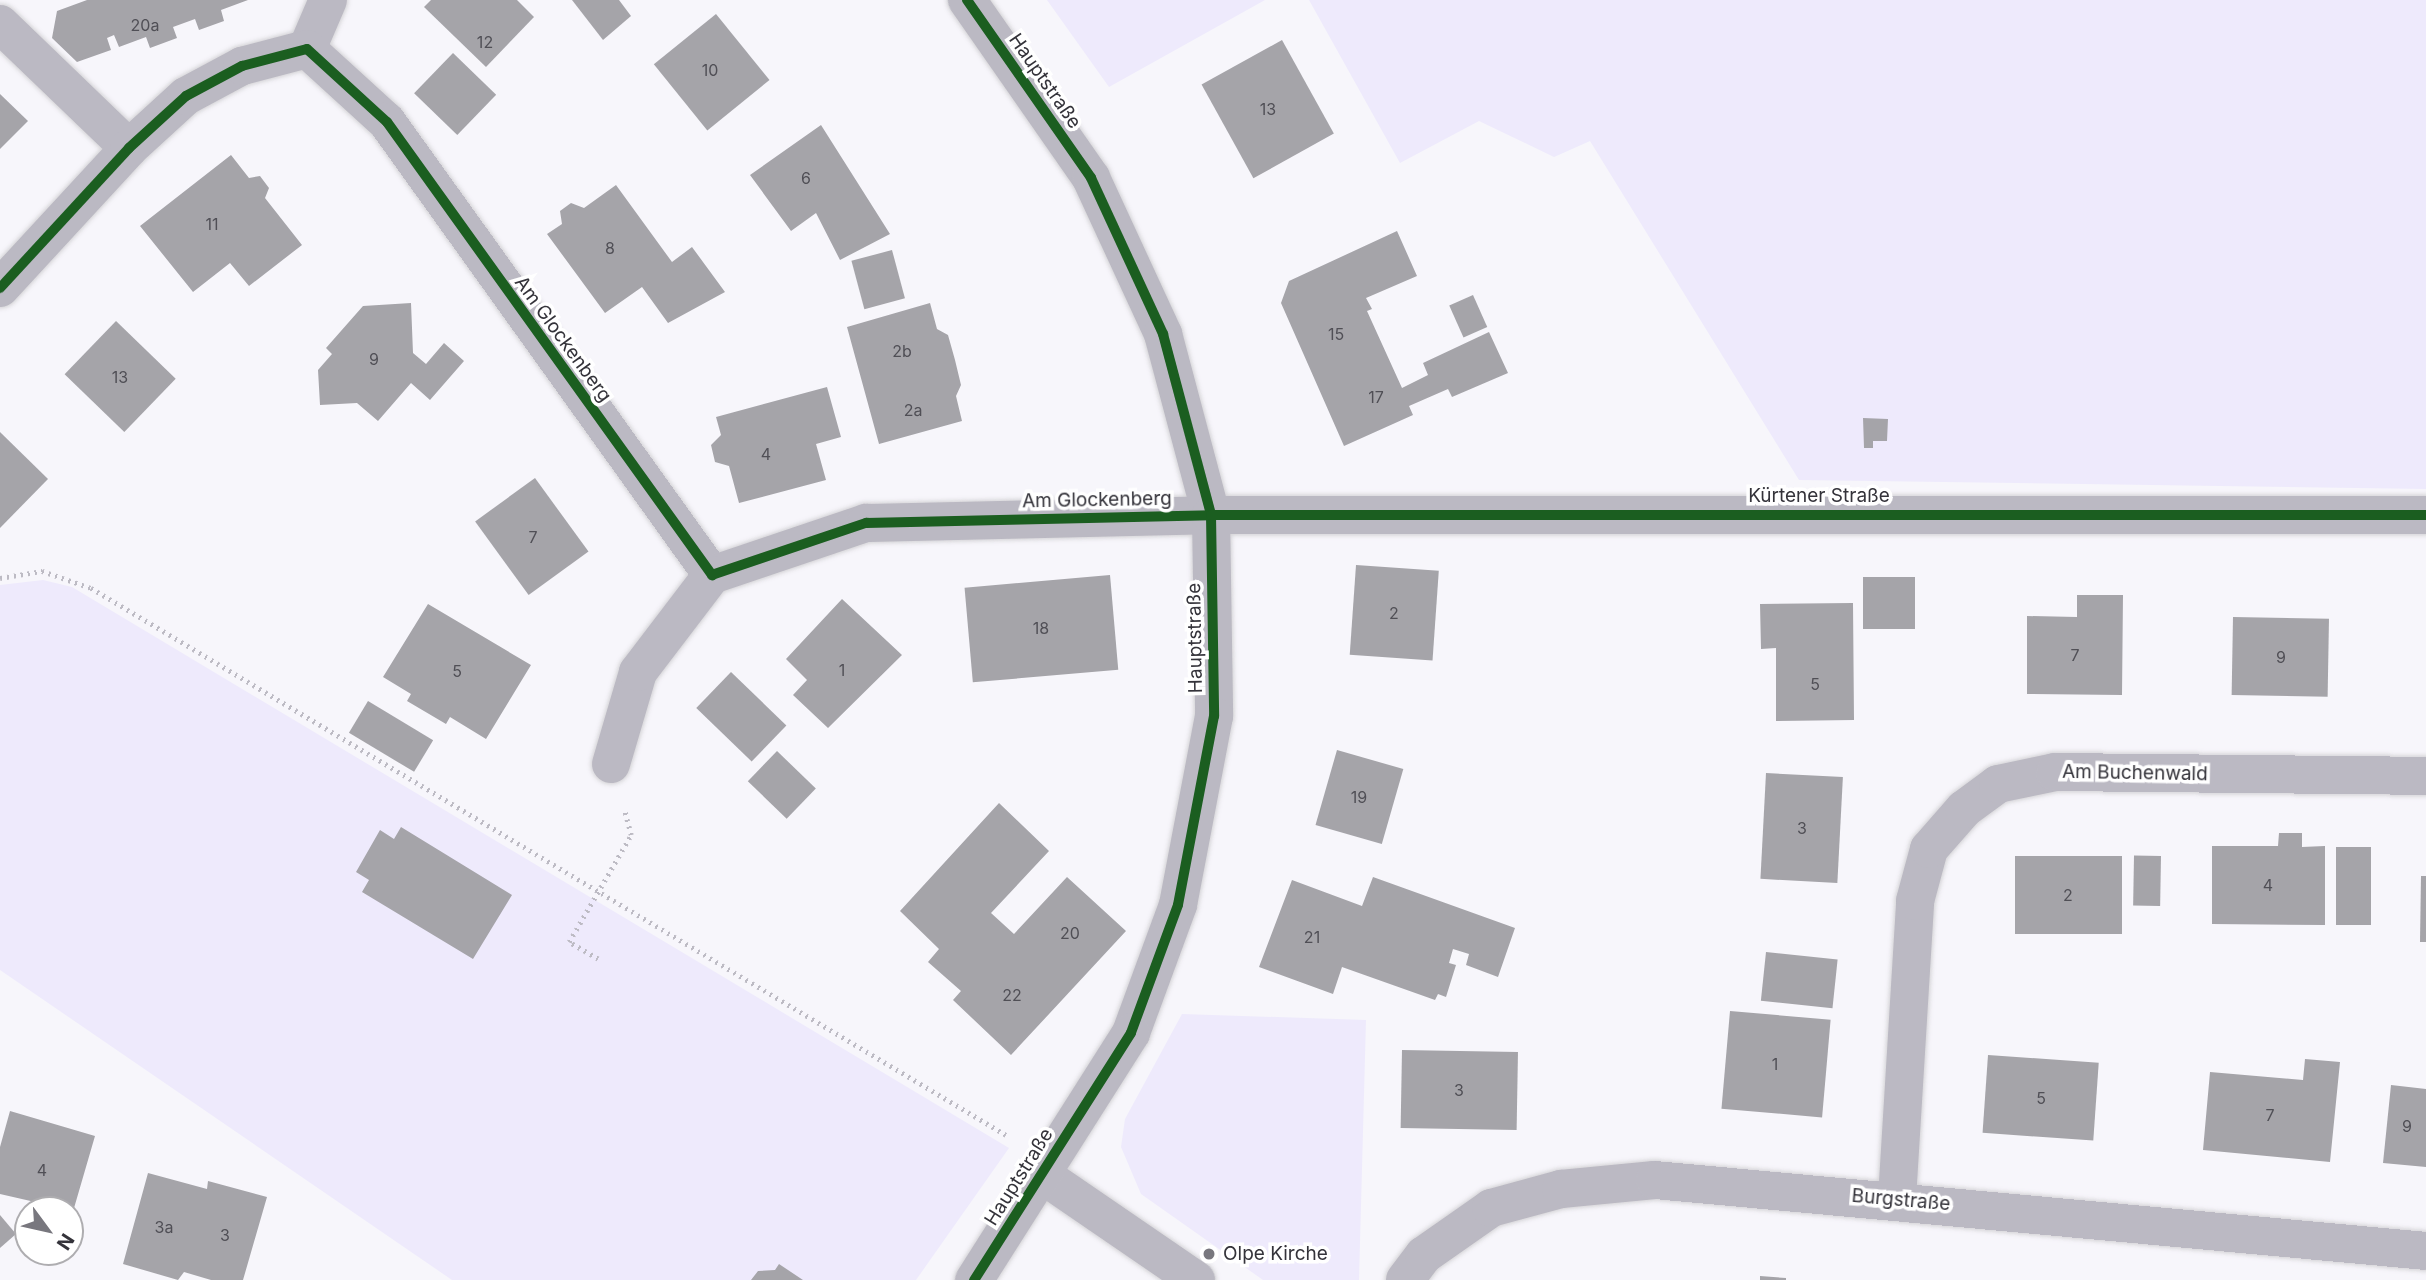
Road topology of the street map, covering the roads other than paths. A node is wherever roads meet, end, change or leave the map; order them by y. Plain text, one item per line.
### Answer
1 (328, 0) edge
2 (967, 0) edge
3 (0, 24) edge
4 (307, 49) junction
5 (129, 148) junction
6 (0, 288) edge
7 (1212, 515) junction
8 (2426, 515) edge
9 (712, 575) junction
10 (611, 764) road end
11 (2426, 776) edge
12 (1041, 1174) junction
13 (1897, 1199) junction
14 (2426, 1251) edge
15 (974, 1280) edge
16 (1196, 1280) edge
17 (1405, 1280) edge

1 - 4 street
2 - 7 street, Hauptstraße
3 - 5 street
4 - 5 street
4 - 9 street, Am Glockenberg
5 - 6 street
7 - 8 street, Kürtener Straße
7 - 9 street, Am Glockenberg
7 - 12 street, Hauptstraße
9 - 10 street
11 - 13 street, Am Buchenwald
12 - 15 street, Hauptstraße
12 - 16 street
13 - 14 street, Burgstraße
13 - 17 street, Burgstraße

